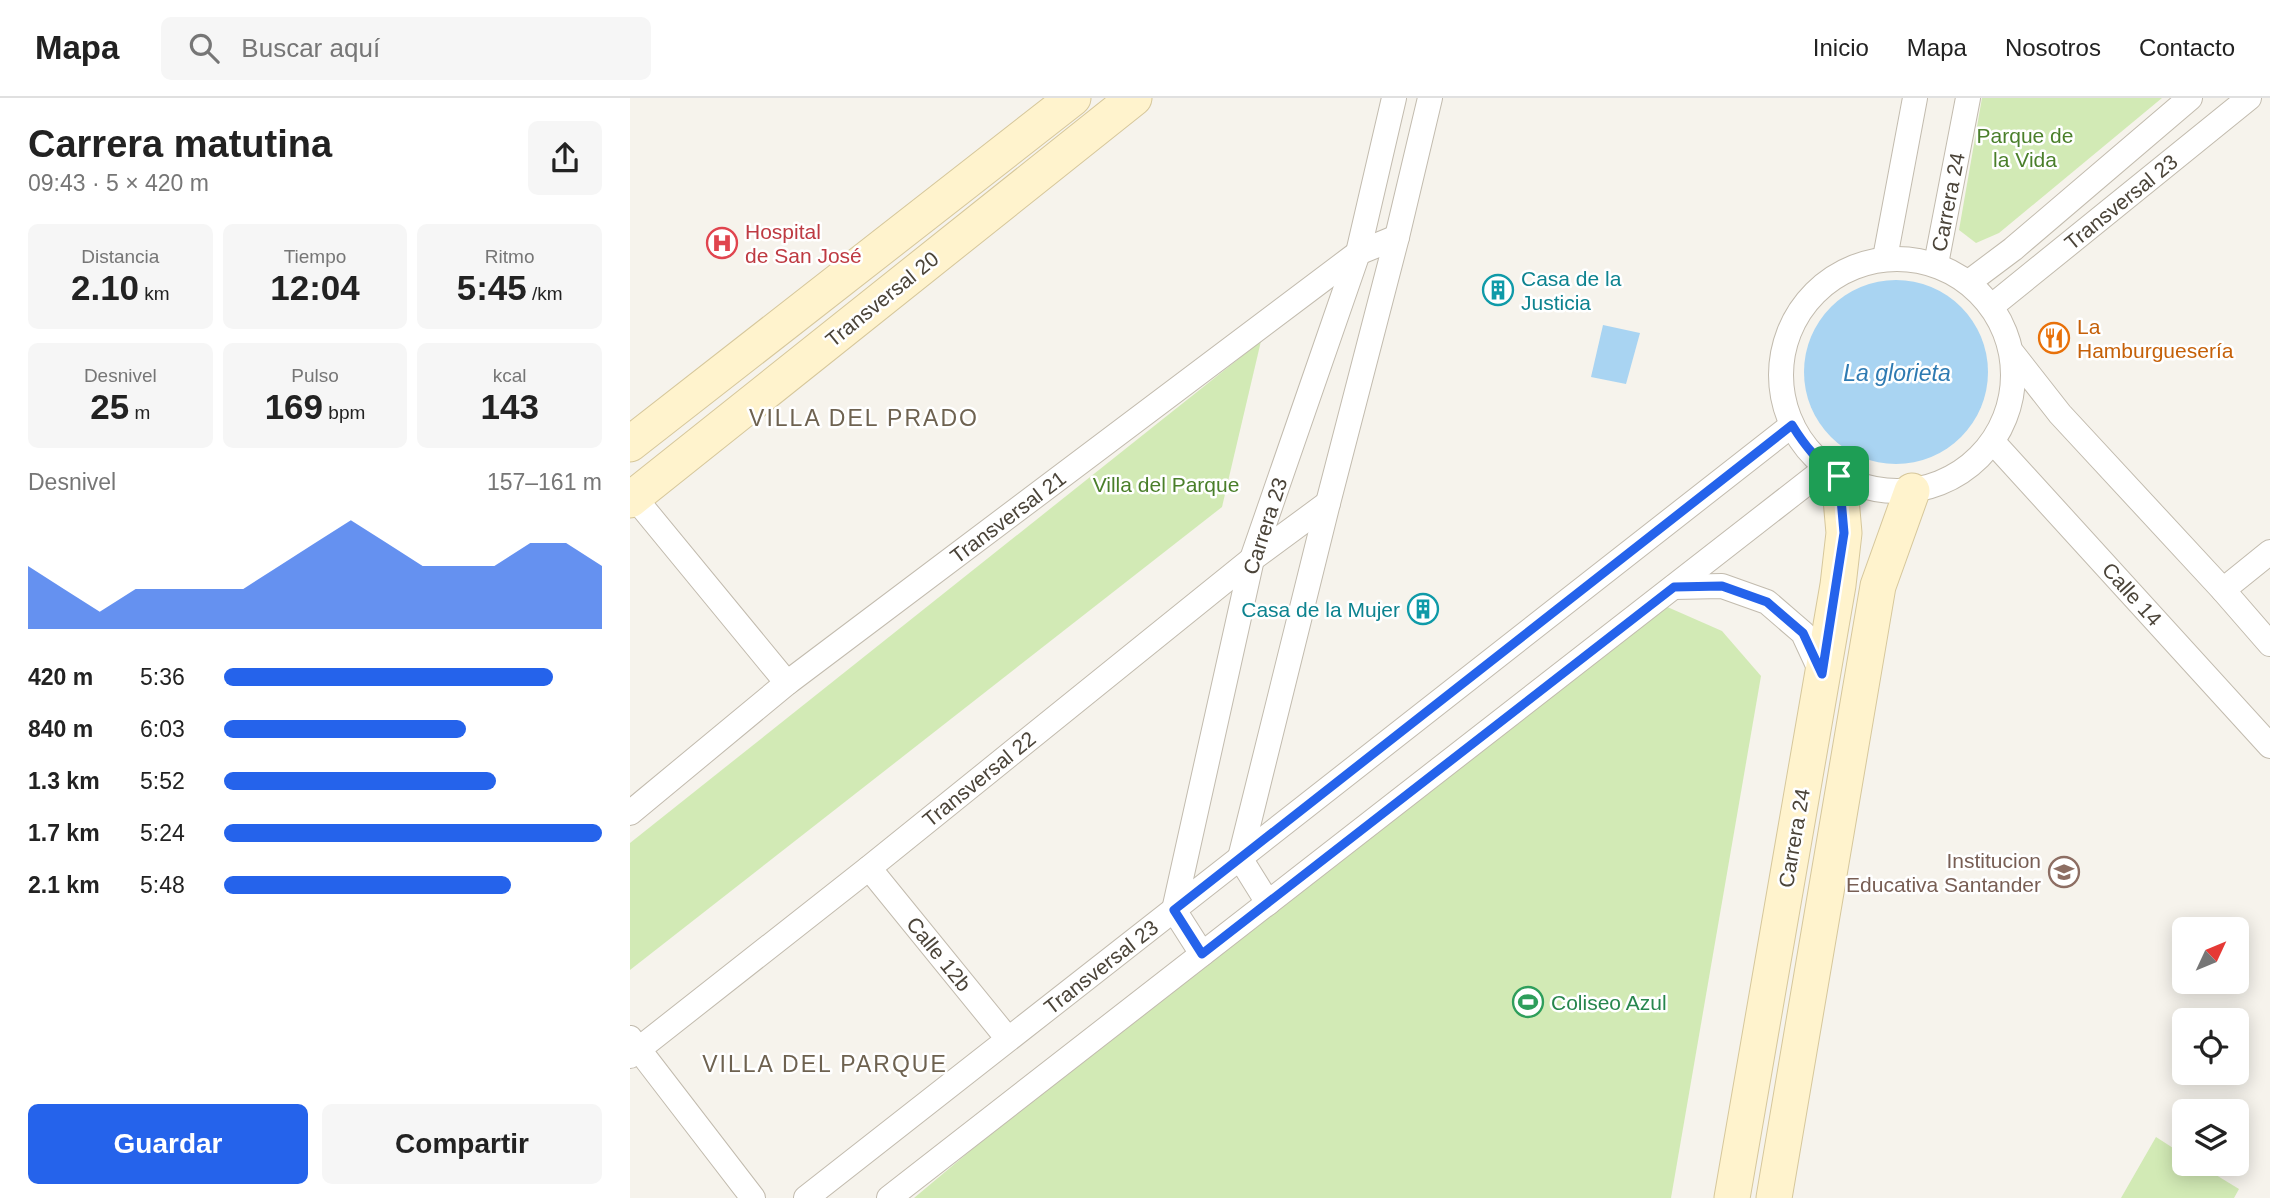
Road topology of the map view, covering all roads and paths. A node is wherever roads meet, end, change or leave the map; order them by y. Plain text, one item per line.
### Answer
1 (1073, 98) edge
2 (1134, 98) edge
3 (1394, 98) edge
4 (1430, 98) edge
5 (1915, 98) edge
6 (1968, 98) edge
7 (2190, 98) edge
8 (2249, 98) edge
9 (1397, 237) junction
10 (1358, 253) junction
11 (1885, 257) junction
12 (1936, 264) junction
13 (1969, 282) junction
14 (1992, 306) junction
15 (2013, 354) junction
16 (1792, 425) junction
17 (1993, 442) junction
18 (630, 444) edge
19 (1833, 472) junction
20 (1912, 491) junction
21 (632, 498) edge
22 (1328, 503) junction
23 (2270, 552) edge
24 (1252, 559) junction
25 (1674, 587) junction
26 (2223, 590) junction
27 (2270, 644) edge
28 (1822, 674) junction
29 (787, 683) junction
30 (2270, 746) edge
31 (630, 813) edge
32 (1240, 858) junction
33 (869, 868) junction
34 (1268, 903) junction
35 (1174, 910) junction
36 (1202, 954) junction
37 (1008, 1039) junction
38 (633, 1048) edge
39 (753, 1198) edge
40 (806, 1198) edge
41 (888, 1198) edge
42 (1732, 1198) edge
43 (1774, 1198) edge

1 - 18 street, Transversal 20
2 - 21 street, Transversal 20
3 - 10 street, Carrera 23
4 - 9 street
5 - 11 street
6 - 12 street, Carrera 24
7 - 13 street, Transversal 23
8 - 14 street, Transversal 23
9 - 10 street, Transversal 21
9 - 22 street
10 - 24 street, Carrera 23
10 - 29 street, Transversal 21
11 - 12 street
11 - 16 street
12 - 13 street
13 - 14 street
14 - 15 street
15 - 17 street
15 - 26 street
16 - 19 street
16 - 32 street, Transversal 23
17 - 20 street
17 - 30 street, Calle 14
19 - 20 street
19 - 25 street
19 - 28 street, Carrera 24
20 - 43 street, Carrera 24
21 - 29 street
22 - 24 street, Transversal 22
22 - 32 street
23 - 26 street
24 - 33 street, Transversal 22
24 - 35 street, Carrera 23
25 - 28 street
25 - 34 street
26 - 27 street
28 - 42 street, Carrera 24
29 - 31 street, Transversal 21
32 - 34 street
32 - 35 street, Transversal 23
33 - 37 street, Calle 12b
33 - 38 street, Transversal 22
34 - 36 street
35 - 36 street
35 - 37 street, Transversal 23
36 - 41 street
37 - 40 street, Transversal 23
38 - 39 street

